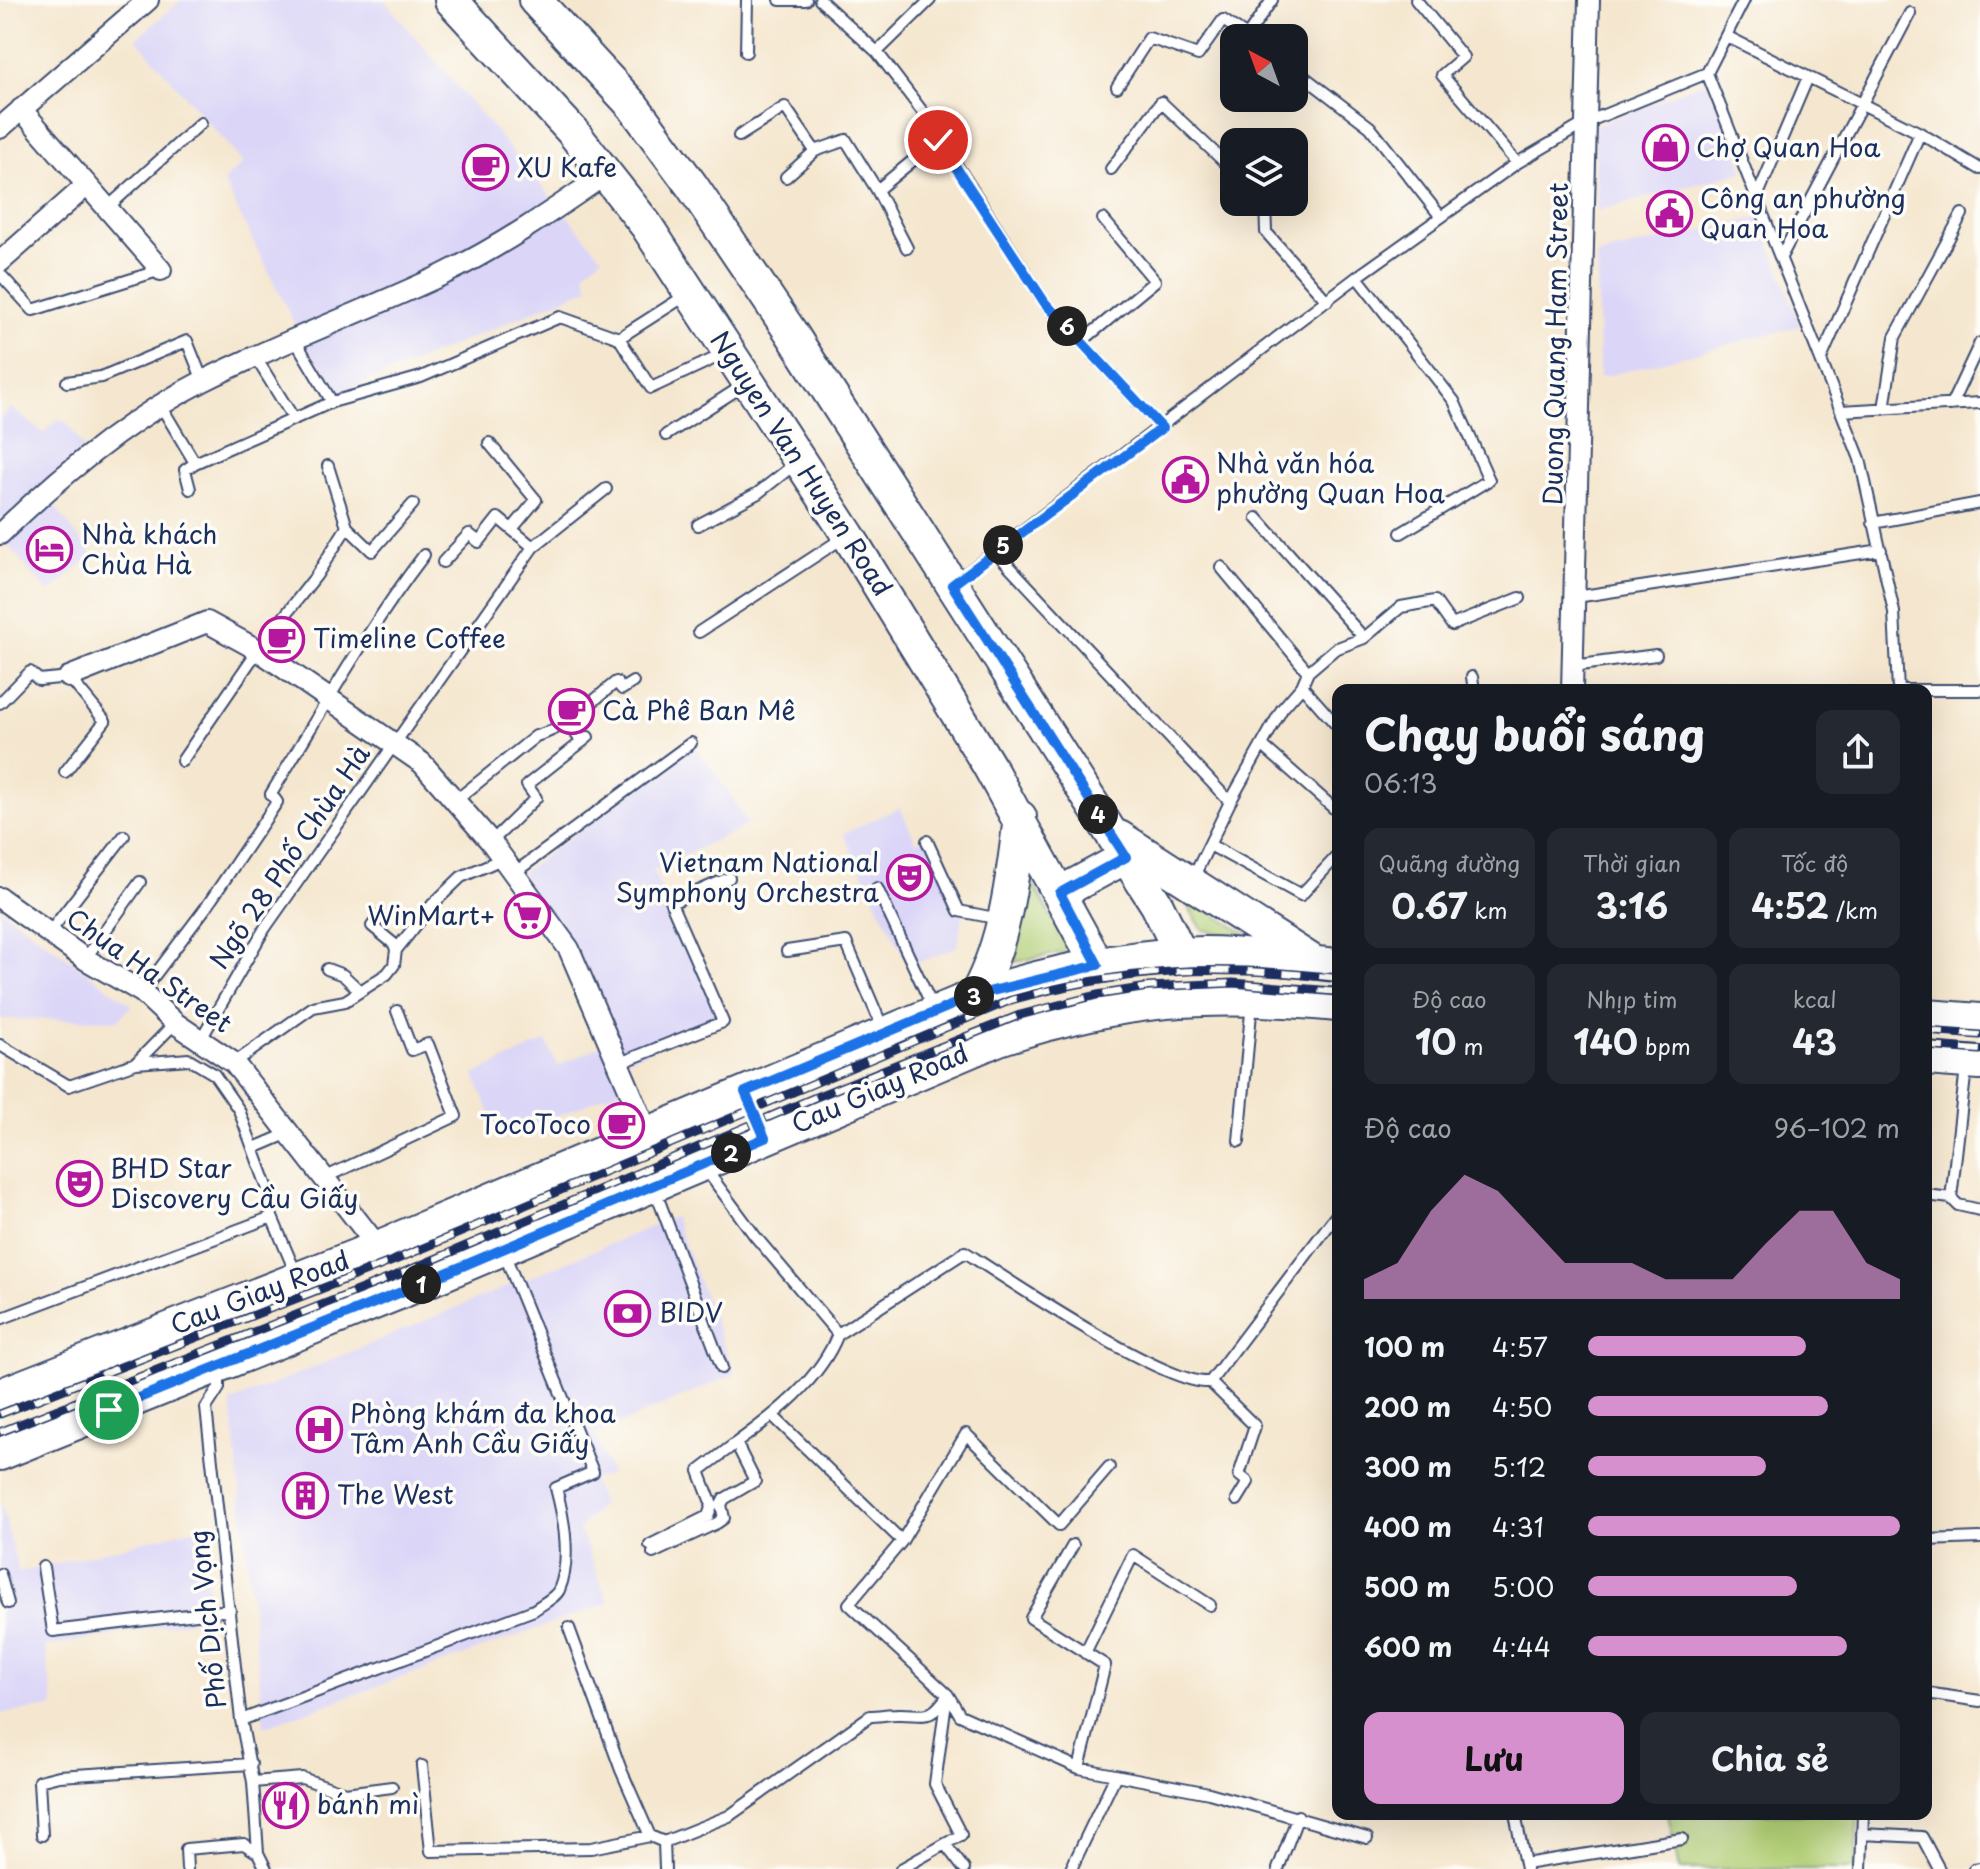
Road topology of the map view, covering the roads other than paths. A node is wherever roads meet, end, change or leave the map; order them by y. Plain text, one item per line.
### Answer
1 (148, 0) edge
2 (451, 0) edge
3 (535, 0) edge
4 (747, 0) edge
5 (780, 0) edge
6 (806, 0) edge
7 (820, 0) edge
8 (930, 0) edge
9 (1272, 0) edge
10 (1416, 0) edge
11 (1589, 0) edge
12 (1744, 0) edge
13 (1910, 13) dead end
14 (1220, 24) edge
15 (1256, 24) edge
16 (1726, 36) junction
17 (746, 52) dead end
18 (877, 52) junction
19 (1707, 73) junction
20 (1808, 77) junction
21 (1308, 80) edge
22 (1117, 87) dead end
23 (1864, 105) junction
24 (21, 109) junction
25 (1587, 122) junction
26 (201, 123) dead end
27 (0, 128) edge
28 (1920, 133) junction
29 (739, 136) dead end
30 (938, 140) junction
31 (815, 151) junction
32 (1220, 158) edge
33 (1517, 163) junction
34 (1111, 169) dead end
35 (1980, 169) edge
36 (607, 173) junction
37 (786, 177) dead end
38 (87, 185) junction
39 (877, 190) junction
40 (1757, 197) junction
41 (107, 208) junction
42 (1962, 214) dead end
43 (1265, 216) edge
44 (1441, 217) junction
45 (1103, 219) dead end
46 (907, 248) dead end
47 (1781, 257) junction
48 (0, 262) edge
49 (161, 270) joint
50 (0, 274) edge
51 (1357, 277) junction
52 (690, 292) junction
53 (1327, 301) junction
54 (619, 338) junction
55 (295, 340) junction
56 (1081, 342) junction
57 (1980, 343) edge
58 (729, 352) junction
59 (256, 358) junction
60 (1821, 359) junction
61 (203, 381) junction
62 (67, 382) dead end
63 (749, 382) junction
64 (332, 402) junction
65 (1980, 403) edge
66 (1951, 405) junction
67 (161, 406) junction
68 (1884, 409) junction
69 (1841, 411) junction
70 (294, 419) junction
71 (1162, 428) junction
72 (666, 435) dead end
73 (489, 443) dead end
74 (800, 461) junction
75 (195, 463) junction
76 (328, 466) dead end
77 (190, 489) dead end
78 (606, 489) dead end
79 (1980, 503) edge
80 (413, 504) dead end
81 (1257, 518) dead end
82 (1873, 523) junction
83 (698, 525) dead end
84 (347, 527) junction
85 (512, 529) junction
86 (1401, 533) dead end
87 (0, 534) edge
88 (848, 535) junction
89 (533, 547) junction
90 (1881, 550) junction
91 (995, 551) junction
92 (424, 555) dead end
93 (443, 562) dead end
94 (1221, 567) dead end
95 (952, 585) junction
96 (1576, 597) junction
97 (1520, 598) dead end
98 (699, 632) dead end
99 (1364, 638) junction
100 (258, 650) junction
101 (1656, 655) dead end
102 (1573, 666) junction
103 (1308, 672) junction
104 (69, 677) junction
105 (1472, 677) dead end
106 (633, 682) dead end
107 (1473, 684) edge
108 (1572, 684) edge
109 (1898, 684) edge
110 (1302, 686) junction
111 (1932, 690) edge
112 (1980, 690) edge
113 (327, 698) junction
114 (0, 703) edge
115 (1332, 720) edge
116 (567, 722) junction
117 (394, 743) junction
118 (691, 743) dead end
119 (1263, 746) junction
120 (182, 761) dead end
121 (65, 772) dead end
122 (455, 801) junction
123 (1230, 802) junction
124 (1332, 807) edge
125 (1020, 817) junction
126 (124, 836) dead end
127 (927, 841) dead end
128 (1118, 844) junction
129 (1210, 845) junction
130 (503, 858) junction
131 (1332, 861) edge
132 (729, 878) dead end
133 (140, 882) dead end
134 (1190, 884) junction
135 (877, 888) dead end
136 (1060, 893) junction
137 (0, 898) edge
138 (380, 916) dead end
139 (1002, 920) junction
140 (49, 933) junction
141 (396, 950) junction
142 (787, 951) dead end
143 (1181, 954) junction
144 (85, 959) junction
145 (1327, 964) edge
146 (1098, 965) junction
147 (327, 969) dead end
148 (360, 991) junction
149 (142, 992) junction
150 (976, 995) junction
151 (1252, 1000) junction
152 (1332, 1005) edge
153 (397, 1011) dead end
154 (936, 1013) junction
155 (1932, 1016) edge
156 (1980, 1020) edge
157 (175, 1023) junction
158 (885, 1033) junction
159 (201, 1039) junction
160 (0, 1045) edge
161 (1932, 1059) edge
162 (1974, 1062) edge
163 (136, 1063) junction
164 (234, 1063) junction
165 (620, 1063) junction
166 (745, 1092) junction
167 (291, 1132) junction
168 (648, 1133) junction
169 (765, 1138) junction
170 (1239, 1141) dead end
171 (254, 1148) junction
172 (703, 1165) junction
173 (326, 1177) junction
174 (654, 1186) junction
175 (1932, 1196) edge
176 (1951, 1198) junction
177 (1980, 1210) edge
178 (272, 1217) junction
179 (1332, 1234) edge
180 (378, 1247) junction
181 (503, 1249) junction
182 (298, 1279) junction
183 (0, 1319) edge
184 (838, 1334) junction
185 (219, 1366) junction
186 (722, 1368) dead end
187 (1210, 1382) junction
188 (1, 1393) edge
189 (773, 1416) junction
190 (736, 1443) junction
191 (0, 1454) edge
192 (1109, 1467) dead end
193 (1237, 1500) dead end
194 (1980, 1538) edge
195 (1932, 1540) edge
196 (902, 1541) junction
197 (1073, 1545) dead end
198 (43, 1567) dead end
199 (0, 1574) edge
200 (8, 1603) dead end
201 (1210, 1605) dead end
202 (230, 1610) junction
203 (569, 1628) dead end
204 (1085, 1653) junction
205 (1932, 1694) edge
206 (948, 1695) junction
207 (1980, 1701) edge
208 (241, 1720) junction
209 (251, 1764) junction
210 (422, 1766) dead end
211 (1079, 1768) junction
212 (1115, 1777) junction
213 (253, 1782) junction
214 (392, 1787) dead end
215 (1298, 1816) junction
216 (1516, 1820) edge
217 (1863, 1820) edge
218 (1862, 1834) junction
219 (42, 1835) dead end
220 (650, 1836) junction
221 (1367, 1838) dead end
222 (1682, 1839) dead end
223 (664, 1842) junction
224 (945, 1844) junction
225 (258, 1853) junction
226 (1525, 1867) edge
227 (1980, 1868) edge
228 (187, 1869) edge
229 (266, 1869) edge
230 (665, 1869) edge
231 (901, 1869) edge
232 (964, 1869) edge
233 (1071, 1869) edge
234 (1278, 1869) edge
235 (1861, 1869) edge
236 (1939, 1869) edge
237 (1974, 1869) edge

1 - 24 street
2 - 36 main road, Nguyen Van Huyen Road
3 - 95 main road
4 - 17 lane
5 - 6 lane
7 - 18 lane
8 - 18 lane
9 - 15 lane
10 - 33 lane
11 - 25 street, Duong Quang Ham Street
12 - 16 lane
13 - 23 lane
14 - 22 lane
16 - 19 lane
16 - 20 lane
18 - 30 lane
19 - 25 lane
19 - 40 lane
20 - 23 lane
20 - 40 lane
21 - 44 lane
23 - 28 lane
23 - 47 lane
24 - 27 street
24 - 38 street
25 - 33 lane
25 - 96 street, Duong Quang Ham Street
26 - 41 lane
28 - 35 lane
28 - 60 lane
29 - 31 lane
30 - 39 lane
30 - 56 lane
31 - 37 lane
31 - 39 lane
32 - 34 lane
33 - 44 lane
36 - 52 main road, Nguyen Van Huyen Road
36 - 55 street
38 - 41 street
38 - 48 street
39 - 46 lane
40 - 47 lane
41 - 49 street
42 - 68 lane
43 - 53 lane
44 - 51 lane
45 - 56 lane
47 - 60 lane
49 - 50 lane
51 - 53 lane
51 - 86 lane
52 - 54 lane
52 - 58 main road, Nguyen Van Huyen Road
53 - 71 lane
54 - 58 lane
54 - 64 lane
55 - 59 street
55 - 64 lane
56 - 71 lane
57 - 66 lane
58 - 63 main road, Nguyen Van Huyen Road
59 - 61 street
59 - 70 lane
60 - 69 lane
61 - 62 lane
61 - 67 street
63 - 72 lane
63 - 74 main road, Nguyen Van Huyen Road
64 - 70 lane
65 - 66 lane
66 - 68 lane
67 - 75 lane
67 - 87 street
68 - 69 lane
69 - 82 lane
70 - 75 lane
71 - 91 lane
73 - 85 lane
74 - 83 lane
74 - 88 main road, Nguyen Van Huyen Road
75 - 77 lane
76 - 84 lane
78 - 89 lane, Ngõ 28 Phố Chùa Hà
79 - 82 lane
80 - 84 lane
81 - 99 lane
82 - 90 lane
84 - 100 lane
85 - 89 lane
85 - 93 lane
88 - 98 lane
88 - 125 main road, Nguyen Van Huyen Road
89 - 117 lane, Ngõ 28 Phố Chùa Hà
90 - 96 lane
90 - 109 lane
91 - 95 lane
91 - 123 lane
92 - 113 lane
94 - 103 lane
95 - 128 main road
96 - 102 street, Duong Quang Ham Street
97 - 99 lane
99 - 103 lane
100 - 104 street
100 - 113 street
100 - 120 lane
101 - 102 lane
102 - 108 street, Duong Quang Ham Street
103 - 110 lane
104 - 114 lane
104 - 121 lane
105 - 107 lane
106 - 116 lane
110 - 115 lane
110 - 119 lane
111 - 112 lane
113 - 117 street
113 - 149 lane
116 - 122 lane
116 - 130 lane
117 - 122 street
117 - 159 lane, Ngõ 28 Phố Chùa Hà
118 - 130 lane
119 - 123 lane
119 - 124 lane
122 - 130 street
123 - 129 lane
125 - 136 main road, Nguyen Van Huyen Road
125 - 139 main road
126 - 140 lane
127 - 139 lane
128 - 134 main road
128 - 136 main road
128 - 143 main road
129 - 131 lane
129 - 134 lane
130 - 141 lane
130 - 165 street
132 - 165 lane
133 - 144 lane
134 - 145 main road
135 - 154 lane
136 - 146 main road, Nguyen Van Huyen Road
137 - 140 street, Chua Ha Street
138 - 141 lane
139 - 150 main road
140 - 144 street, Chua Ha Street
141 - 148 lane
142 - 158 lane
143 - 145 main road, Cau Giay Road
143 - 146 main road, Cau Giay Road
144 - 149 street, Chua Ha Street
146 - 150 main road, Cau Giay Road
147 - 148 lane
148 - 164 lane
149 - 157 street, Chua Ha Street
150 - 154 main road, Cau Giay Road
151 - 152 main road, Cau Giay Road
151 - 169 main road, Cau Giay Road
151 - 170 lane
153 - 173 lane
154 - 158 main road, Cau Giay Road
155 - 156 main road
157 - 159 street, Chua Ha Street
157 - 163 lane
158 - 166 main road, Cau Giay Road
159 - 164 street, Chua Ha Street
160 - 163 lane
161 - 162 main road
162 - 176 lane
163 - 171 lane
164 - 167 street, Chua Ha Street
165 - 168 street
166 - 168 main road, Cau Giay Road
166 - 169 main road
167 - 171 lane
167 - 173 street, Chua Ha Street
168 - 180 main road, Cau Giay Road
169 - 172 main road, Cau Giay Road
171 - 178 lane
172 - 174 main road, Cau Giay Road
172 - 184 lane
173 - 180 street, Chua Ha Street
174 - 181 main road, Cau Giay Road
174 - 186 lane
175 - 176 lane
176 - 177 lane
178 - 182 lane
178 - 183 lane
179 - 187 lane
180 - 182 main road, Cau Giay Road
181 - 185 main road, Cau Giay Road
181 - 208 lane
182 - 188 main road, Cau Giay Road
184 - 187 lane
184 - 189 lane
185 - 191 main road, Cau Giay Road
185 - 202 lane, Phố Dịch Vọng
187 - 193 lane
189 - 190 lane
189 - 196 lane
190 - 190 lane
192 - 196 lane
194 - 195 lane
196 - 206 lane
197 - 204 lane
198 - 202 lane
199 - 200 lane
201 - 204 lane
202 - 208 lane, Phố Dịch Vọng
203 - 220 lane
204 - 211 lane
205 - 207 lane
206 - 211 lane
206 - 223 lane
206 - 224 lane
208 - 209 lane, Phố Dịch Vọng
209 - 213 lane, Phố Dịch Vọng
209 - 219 lane
210 - 220 lane
211 - 212 lane
212 - 215 lane
212 - 233 lane
213 - 214 lane
213 - 225 lane, Phố Dịch Vọng
215 - 221 lane
215 - 234 lane
216 - 226 lane
217 - 218 lane
218 - 235 lane
218 - 236 lane
220 - 223 lane
222 - 226 lane
223 - 230 lane
224 - 231 lane
224 - 232 lane
225 - 228 lane
225 - 229 lane, Phố Dịch Vọng
227 - 237 lane

